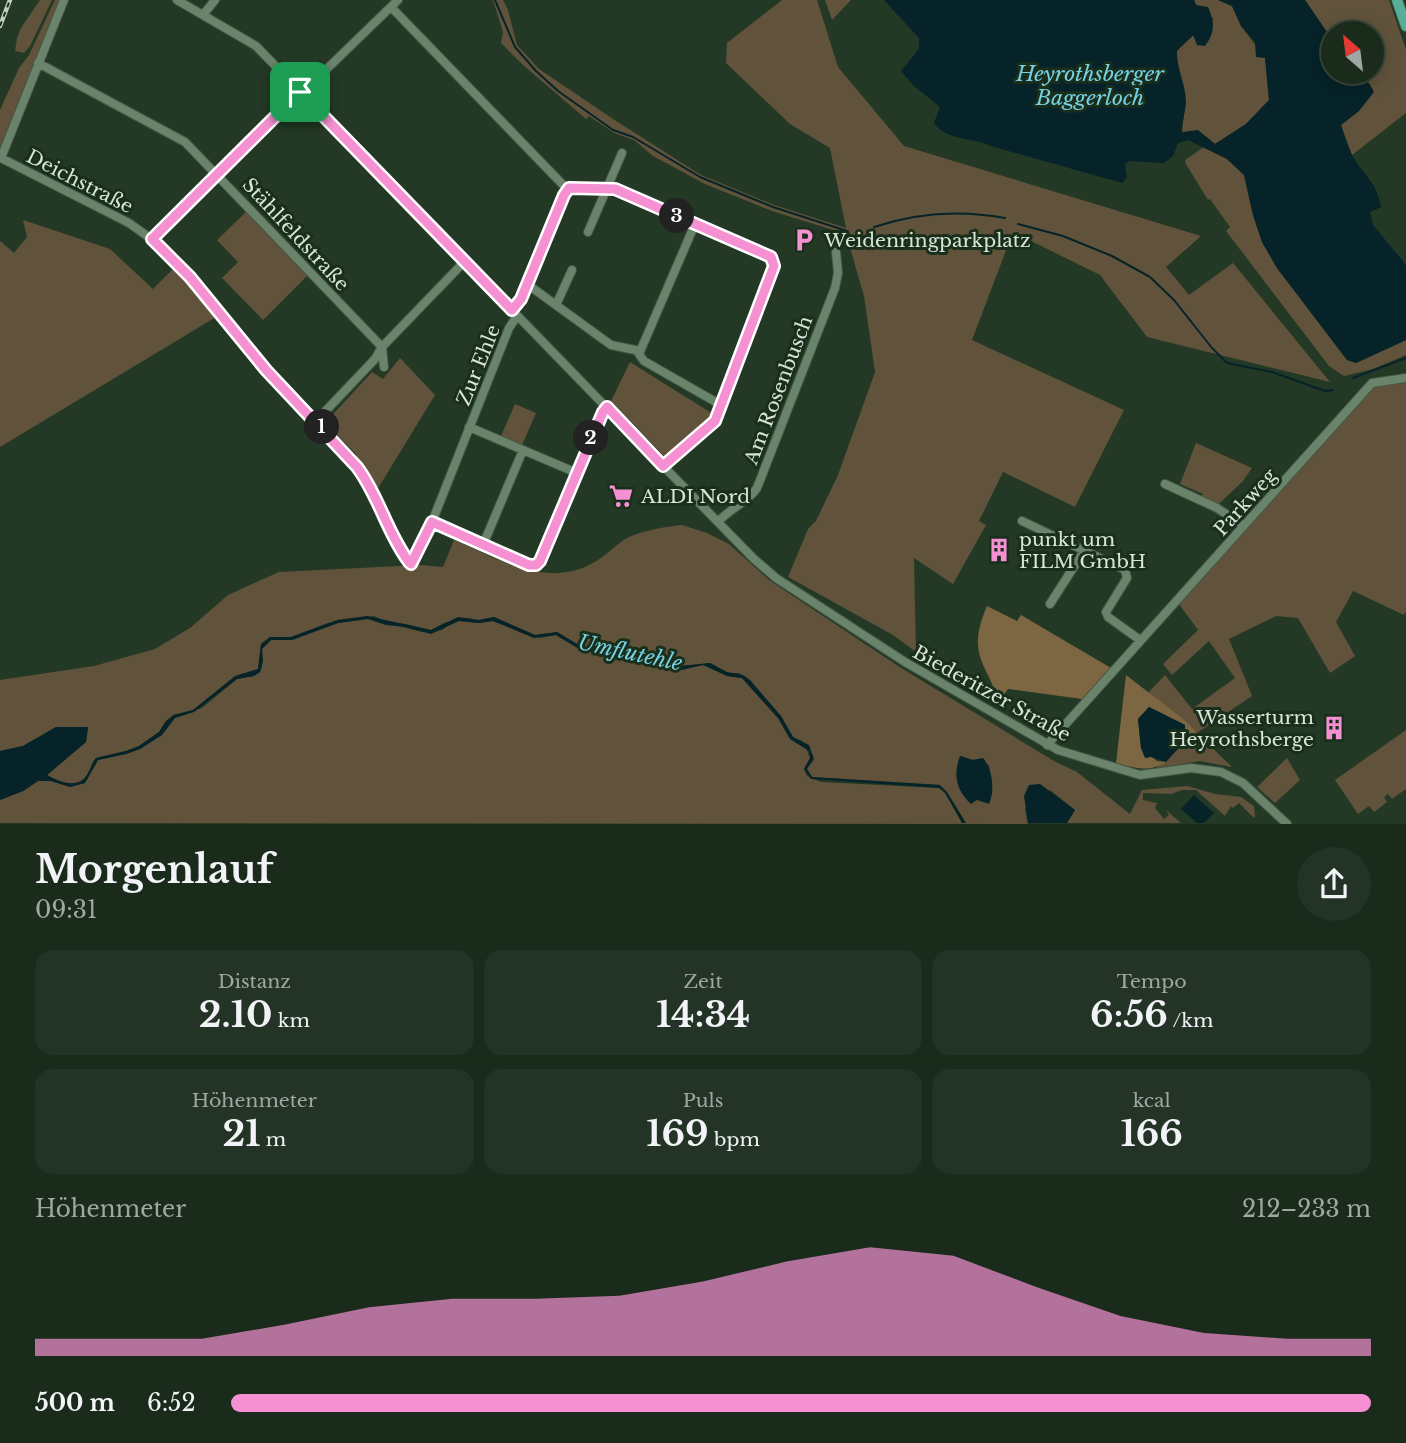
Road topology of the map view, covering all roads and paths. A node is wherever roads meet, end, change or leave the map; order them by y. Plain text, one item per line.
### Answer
1 (64, 0) edge
2 (177, 0) edge
3 (215, 0) edge
4 (1397, 0) edge
5 (395, 3) edge
6 (203, 15) junction
7 (1406, 26) edge
8 (38, 63) junction
9 (301, 93) junction
10 (622, 153) dead end
11 (216, 174) junction
12 (607, 188) junction
13 (567, 189) junction
14 (695, 224) junction
15 (588, 232) dead end
16 (152, 239) junction
17 (836, 253) dead end
18 (465, 261) junction
19 (572, 270) dead end
20 (527, 284) junction
21 (556, 304) junction
22 (515, 313) junction
23 (382, 347) junction
24 (639, 351) junction
25 (384, 367) dead end
26 (1406, 378) edge
27 (721, 405) junction
28 (607, 407) junction
29 (316, 421) junction
30 (469, 427) junction
31 (523, 450) junction
32 (663, 466) junction
33 (577, 473) junction
34 (1165, 484) dead end
35 (1022, 521) dead end
36 (432, 522) junction
37 (718, 522) junction
38 (1244, 526) junction
39 (483, 545) junction
40 (1084, 551) junction
41 (411, 564) joint
42 (1050, 604) dead end
43 (1140, 640) junction
44 (1047, 745) junction
45 (1287, 824) edge

1 - 8 street, Deichstraße
2 - 6 street, Biederitzer Straße
3 - 6 street
4 - 7 main road
5 - 9 street
5 - 13 street
6 - 9 street, Biederitzer Straße
8 - 11 street, Stählfeldstraße
8 - 16 street, Deichstraße
9 - 11 street
9 - 18 street, Biederitzer Straße
10 - 12 street
11 - 16 street
11 - 23 street, Stählfeldstraße
12 - 13 street
12 - 14 street
12 - 15 street
13 - 20 street, Zur Ehle
14 - 24 street
14 - 27 street
16 - 29 street, Deichstraße
17 - 37 street, Am Rosenbusch
18 - 22 street, Biederitzer Straße
18 - 23 street
19 - 21 street
20 - 21 street
20 - 22 street, Zur Ehle
21 - 24 street
22 - 28 street, Biederitzer Straße
22 - 30 street, Zur Ehle
23 - 25 street
23 - 29 street
24 - 27 street
26 - 38 street, Parkweg
27 - 32 street
28 - 32 street, Biederitzer Straße
28 - 33 street
29 - 41 street, Deichstraße
30 - 31 street, Zur Ehle
30 - 36 street, Zur Ehle
31 - 33 street, Zur Ehle
31 - 39 street
32 - 37 street, Biederitzer Straße
33 - 39 street
34 - 38 street
35 - 40 street
36 - 39 street
36 - 41 street, Zur Ehle
37 - 44 street, Biederitzer Straße
38 - 43 street, Parkweg
40 - 42 street
40 - 43 street
43 - 44 street, Parkweg
44 - 45 street, Biederitzer Straße

